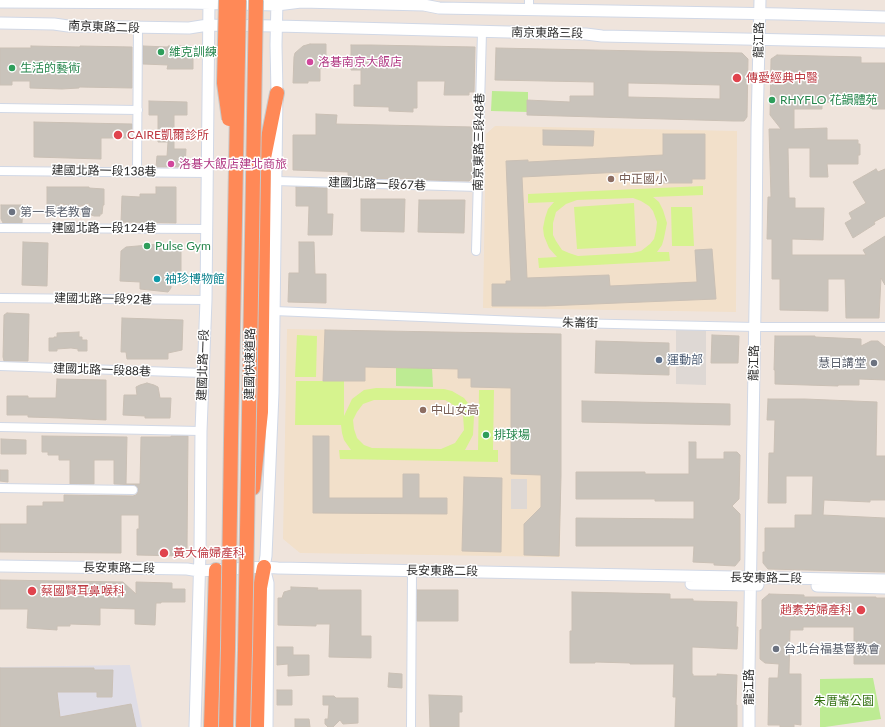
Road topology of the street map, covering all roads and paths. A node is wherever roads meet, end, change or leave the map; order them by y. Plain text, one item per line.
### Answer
1 (226, 0) edge
2 (239, 0) edge
3 (256, 0) edge
4 (760, 0) edge
5 (0, 2) edge
6 (209, 2) edge
7 (277, 3) edge
8 (529, 5) edge
9 (759, 14) junction
10 (885, 17) edge
11 (0, 23) edge
12 (208, 25) junction
13 (277, 26) junction
14 (138, 28) junction
15 (482, 32) junction
16 (759, 39) junction
17 (885, 42) edge
18 (277, 93) junction
19 (0, 108) edge
20 (138, 110) junction
21 (235, 164) junction
22 (0, 171) edge
23 (137, 171) junction
24 (207, 172) junction
25 (276, 181) junction
26 (478, 187) junction
27 (0, 228) edge
28 (207, 229) junction
29 (476, 251) dead end
30 (0, 298) edge
31 (206, 300) junction
32 (274, 311) junction
33 (755, 327) junction
34 (885, 327) edge
35 (0, 366) edge
36 (203, 373) junction
37 (0, 427) edge
38 (201, 431) junction
39 (0, 488) edge
40 (132, 490) dead end
41 (247, 544) junction
42 (0, 566) edge
43 (216, 570) junction
44 (199, 571) junction
45 (264, 572) junction
46 (412, 574) junction
47 (885, 580) edge
48 (750, 581) junction
49 (885, 588) edge
50 (195, 727) edge
51 (211, 727) edge
52 (226, 727) edge
53 (243, 727) edge
54 (257, 727) edge
55 (267, 727) edge
56 (411, 727) edge
57 (749, 727) edge

1 - 21 highway, bridge
2 - 21 highway, 建國快速道路, bridge
3 - 41 highway, 建國快速道路, bridge
4 - 9 street, 龍江路
5 - 6 street, 南京東路二段
6 - 7 street, 南京東路三段
6 - 12 street, 建國北路一段
7 - 8 street, 南京東路三段
7 - 13 street
8 - 9 street, 南京東路三段
9 - 10 street, 南京東路三段
9 - 16 street, 龍江路
11 - 14 street, 南京東路二段
12 - 13 street, 南京東路三段
12 - 14 street, 南京東路二段
12 - 24 street, 建國北路一段
13 - 15 street, 南京東路三段
13 - 18 street
14 - 20 street
15 - 16 street, 南京東路三段
15 - 26 street, 南京東路三段48巷
16 - 17 street, 南京東路三段
16 - 33 street, 龍江路
18 - 25 street
18 - 41 highway, bridge
19 - 20 street
20 - 23 street
21 - 52 highway, 建國快速道路, bridge
22 - 23 street, 建國北路一段138巷
23 - 24 street, 建國北路一段138巷
24 - 28 street, 建國北路一段
25 - 26 street, 建國北路一段67巷
25 - 32 street
26 - 29 street, 南京東路三段48巷
27 - 28 street, 建國北路一段124巷
28 - 31 street, 建國北路一段
30 - 31 street, 建國北路一段92巷
31 - 36 street, 建國北路一段
32 - 33 street, 朱崙街
32 - 45 street
33 - 34 street, 朱崙街
33 - 48 street, 龍江路
35 - 36 street, 建國北路一段88巷
36 - 38 street, 建國北路一段
37 - 38 street
38 - 44 street, 建國北路一段
39 - 40 street
41 - 53 highway, 建國快速道路, bridge
42 - 44 street, 長安東路二段
43 - 44 street, 長安東路二段
43 - 45 street, 長安東路二段
43 - 51 highway
44 - 50 street, 建國北路一段
45 - 46 street, 長安東路二段
45 - 54 highway
45 - 55 street
46 - 48 street, 長安東路二段
46 - 56 street
47 - 48 street, 長安東路二段
48 - 49 street, 長安東路二段
48 - 57 street, 龍江路

